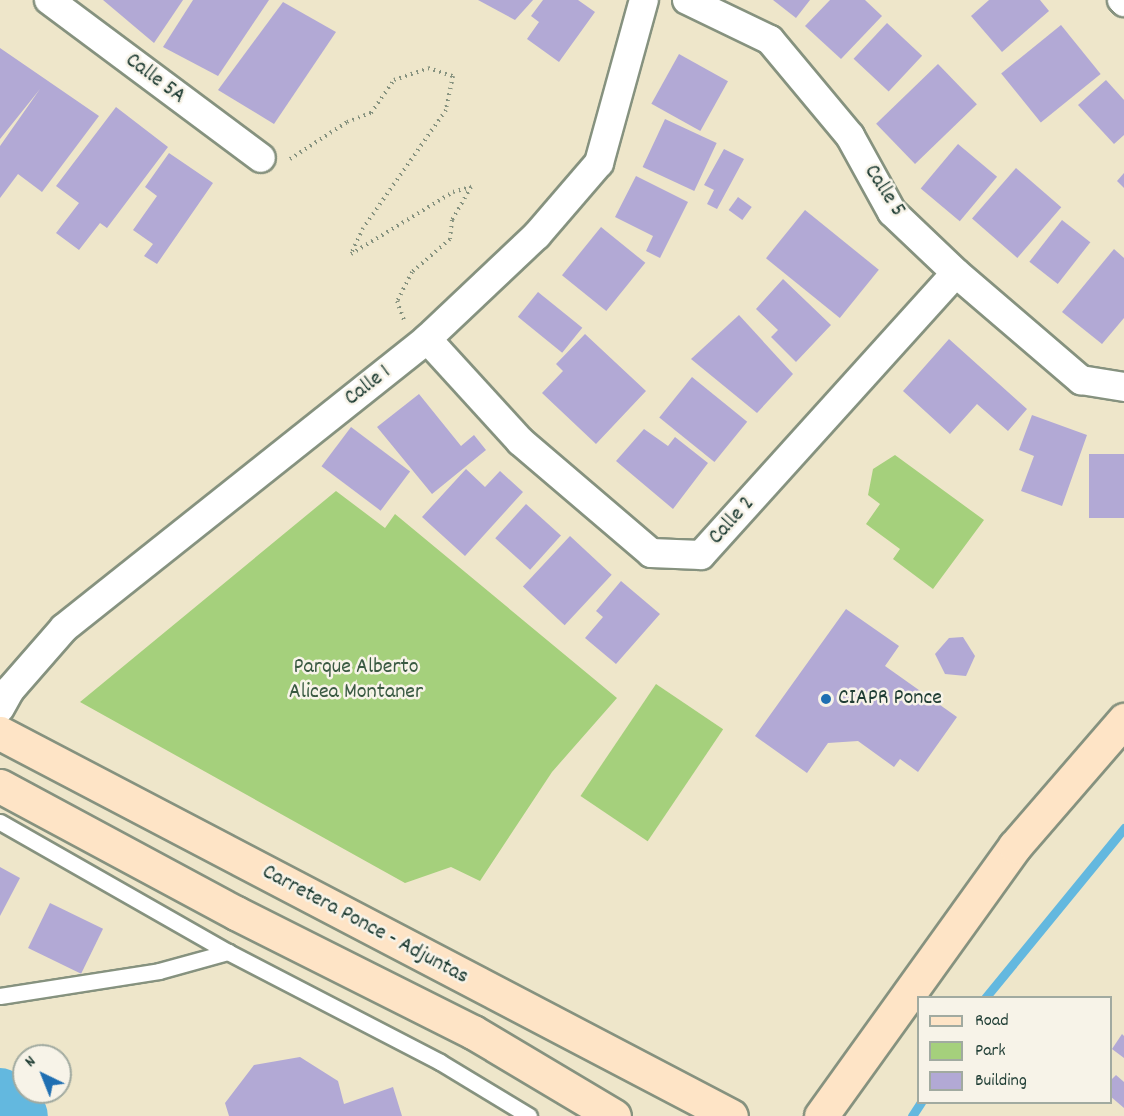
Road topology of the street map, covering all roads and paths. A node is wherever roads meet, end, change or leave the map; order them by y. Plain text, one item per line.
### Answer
1 (50, 0) edge
2 (644, 0) edge
3 (687, 0) edge
4 (261, 158) joint
5 (956, 273) junction
6 (420, 344) junction
7 (1124, 387) edge
8 (0, 708) edge
9 (1124, 720) edge
10 (0, 733) edge
11 (0, 786) edge
12 (0, 822) edge
13 (228, 952) junction
14 (0, 996) edge
15 (529, 1116) edge
16 (614, 1116) edge
17 (731, 1116) edge
18 (821, 1116) edge

1 - 4 street, Calle 5A
2 - 6 street, Calle 1
3 - 5 street, Calle 5
4 - 6 path
5 - 6 street, Calle 2
5 - 7 street, Calle 5
6 - 8 street, Calle 1
9 - 18 street
10 - 17 street, Carretera Ponce - Adjuntas
11 - 16 street, Carretera Ponce - Adjuntas
12 - 13 lane
13 - 14 lane
13 - 15 lane

